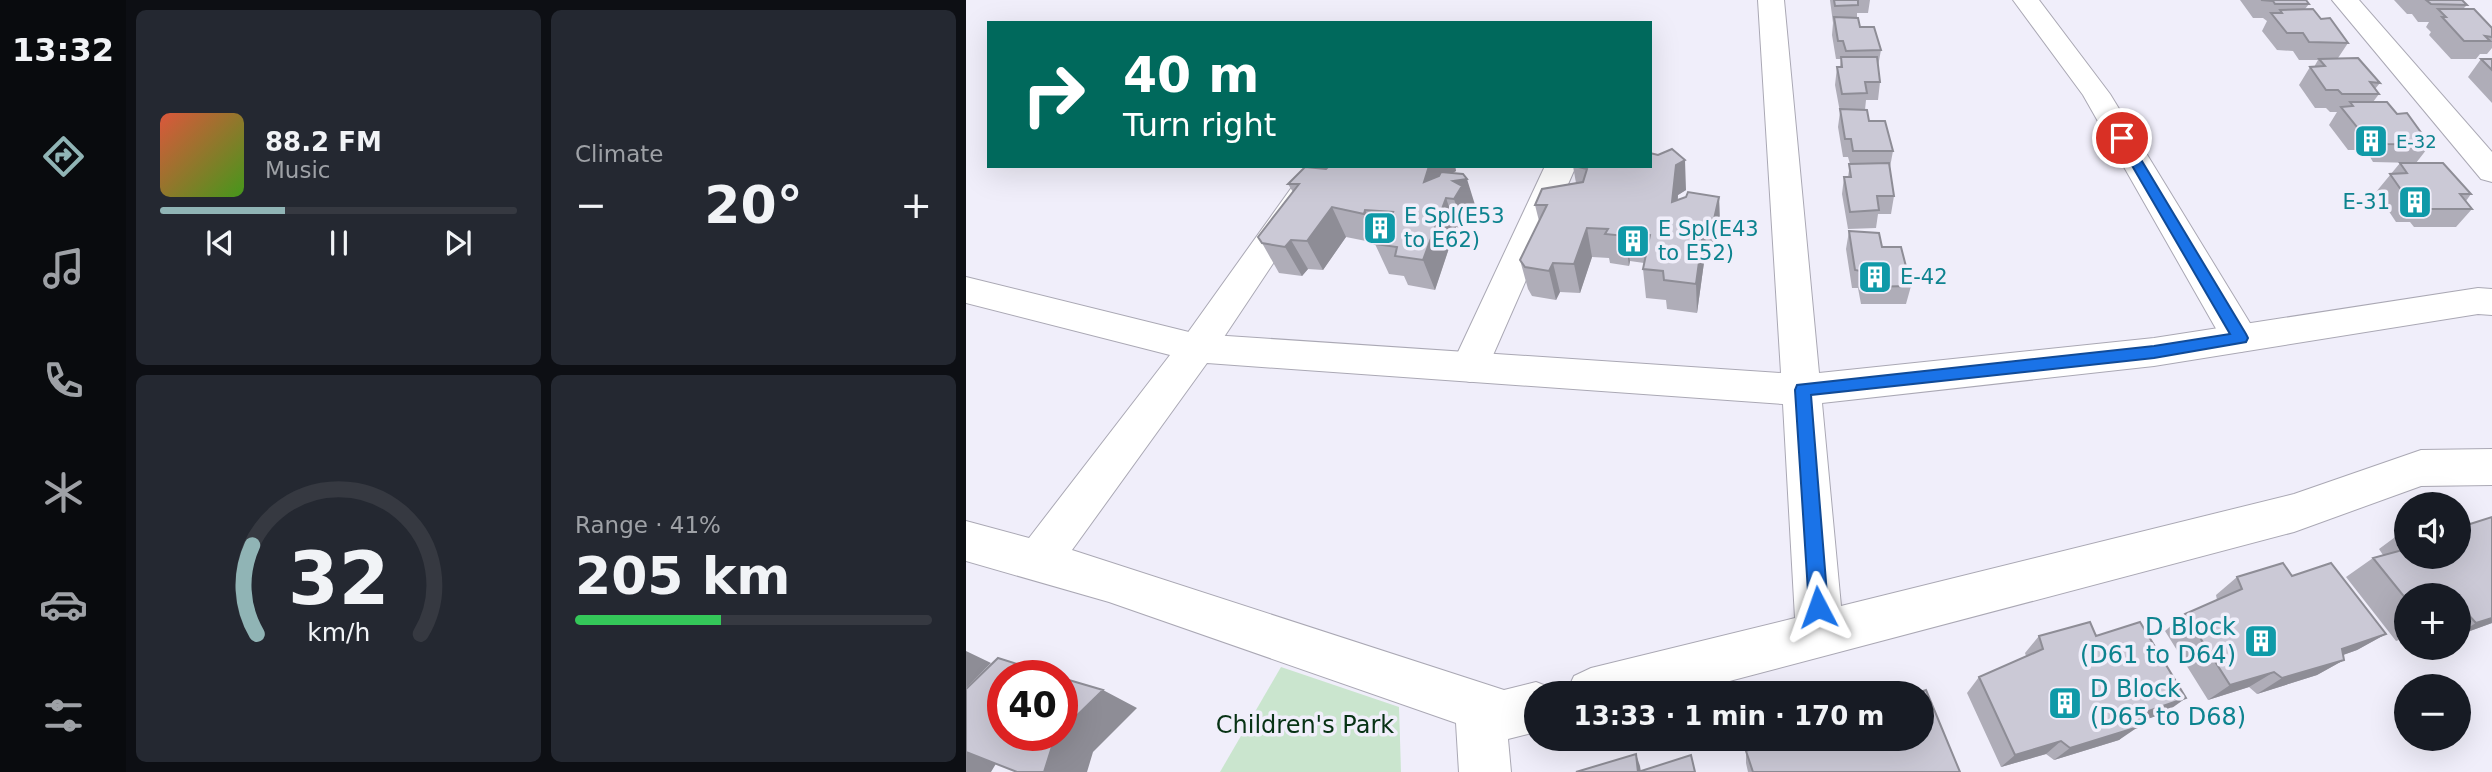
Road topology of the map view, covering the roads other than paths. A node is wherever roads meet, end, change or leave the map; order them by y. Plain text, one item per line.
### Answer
1 (1771, 0) edge
2 (2026, 0) edge
3 (2345, 0) edge
4 (1322, 168) edge
5 (1560, 168) edge
6 (2492, 172) edge
7 (966, 290) edge
8 (2492, 302) edge
9 (2240, 338) junction
10 (1197, 348) junction
11 (1470, 367) junction
12 (1803, 390) junction
13 (2492, 467) edge
14 (966, 541) edge
15 (1037, 562) junction
16 (1820, 634) junction
17 (1638, 681) edge
18 (1480, 707) junction
19 (1524, 710) edge
20 (1485, 772) edge

1 - 12 street
2 - 9 street
3 - 6 street
4 - 10 street
5 - 11 street
7 - 10 street
8 - 9 street
9 - 12 street
10 - 11 street
10 - 15 street
11 - 12 street
12 - 16 street
13 - 16 street
14 - 15 street
15 - 18 street
16 - 17 street
18 - 19 street
18 - 20 street

